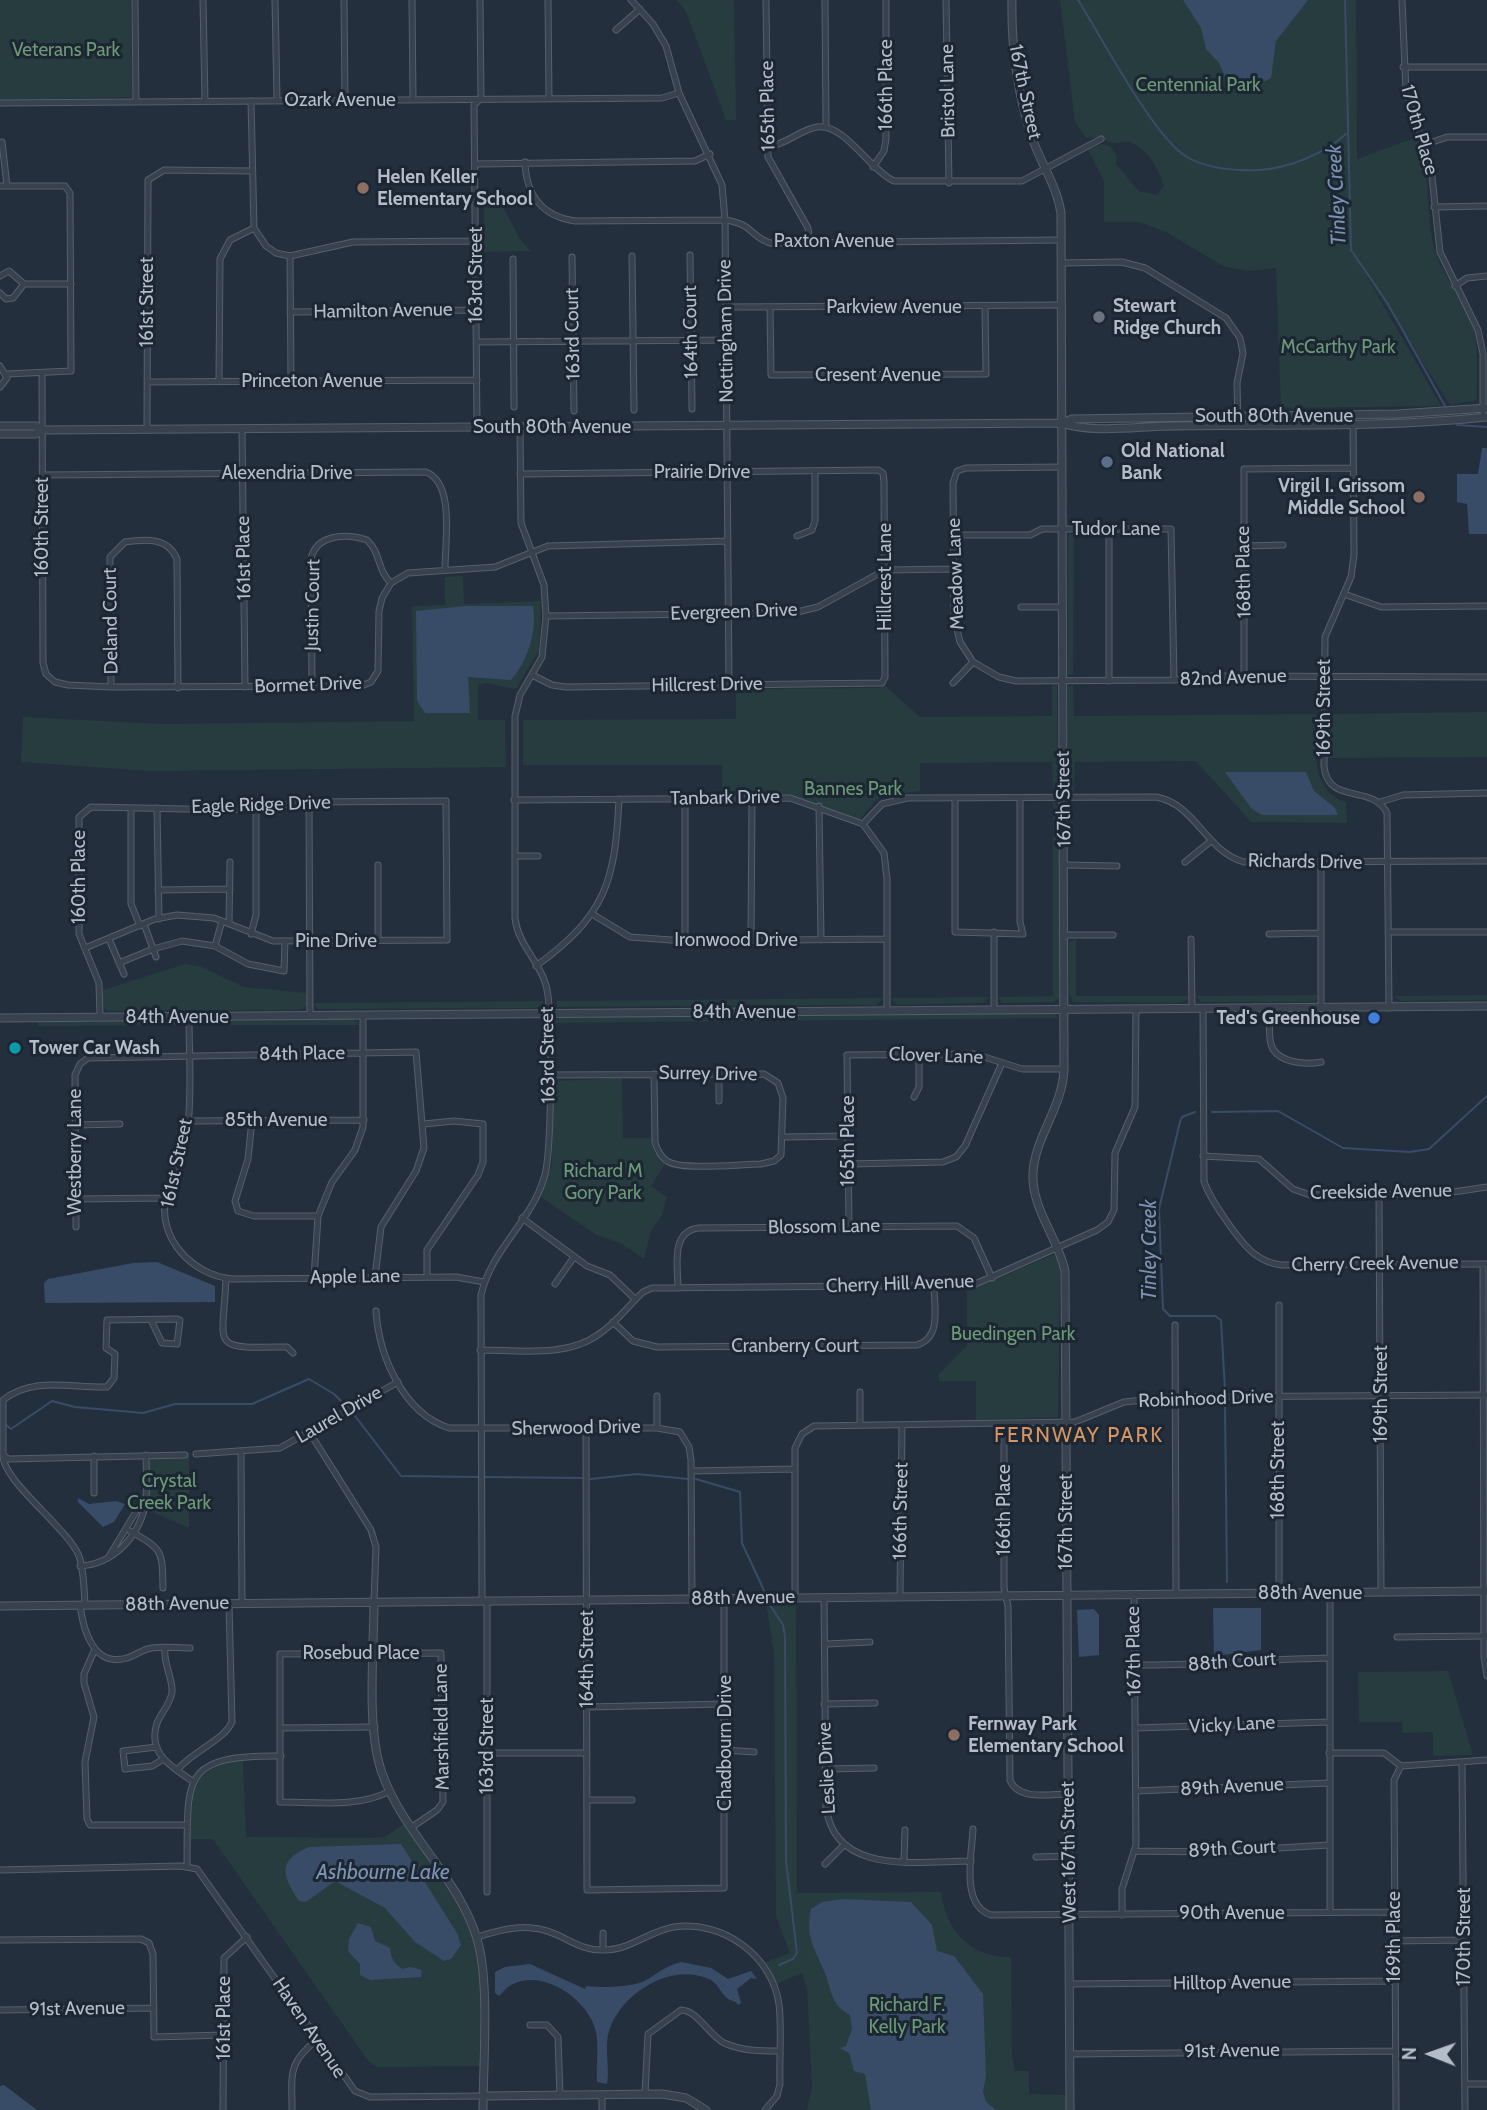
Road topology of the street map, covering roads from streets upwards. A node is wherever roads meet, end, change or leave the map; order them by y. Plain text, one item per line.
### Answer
1 (135, 0) edge
2 (203, 0) edge
3 (275, 0) edge
4 (344, 0) edge
5 (412, 0) edge
6 (480, 0) edge
7 (548, 0) edge
8 (631, 0) edge
9 (766, 0) edge
10 (825, 0) edge
11 (886, 0) edge
12 (946, 0) edge
13 (1012, 0) edge
14 (1402, 0) edge
15 (640, 9) junction
16 (616, 30) dead end
17 (1403, 67) junction
18 (1487, 67) edge
19 (679, 93) junction
20 (481, 98) junction
21 (549, 98) junction
22 (413, 99) junction
23 (277, 100) junction
24 (345, 100) junction
25 (205, 101) junction
26 (251, 101) junction
27 (136, 102) junction
28 (0, 103) edge
29 (826, 126) junction
30 (1487, 136) edge
31 (1101, 139) dead end
32 (2, 142) edge
33 (1424, 145) junction
34 (767, 147) junction
35 (709, 154) junction
36 (525, 162) junction
37 (475, 163) junction
38 (873, 167) junction
39 (1047, 168) junction
40 (252, 171) junction
41 (949, 183) junction
42 (4, 186) edge
43 (1487, 206) edge
44 (1434, 207) junction
45 (725, 220) junction
46 (254, 228) junction
47 (1061, 240) junction
48 (476, 241) junction
49 (810, 243) junction
50 (690, 255) dead end
51 (290, 256) junction
52 (632, 256) dead end
53 (572, 257) dead end
54 (513, 259) dead end
55 (1061, 262) junction
56 (0, 276) edge
57 (1487, 276) edge
58 (24, 284) junction
59 (71, 284) junction
60 (1455, 286) junction
61 (0, 293) edge
62 (1061, 305) junction
63 (985, 306) junction
64 (726, 307) junction
65 (770, 307) junction
66 (477, 310) junction
67 (290, 312) junction
68 (726, 340) junction
69 (573, 341) junction
70 (633, 341) junction
71 (691, 341) junction
72 (477, 342) junction
73 (513, 342) junction
74 (1484, 346) edge
75 (0, 366) edge
76 (42, 373) junction
77 (7, 374) junction
78 (477, 380) junction
79 (291, 381) junction
80 (147, 382) junction
81 (219, 382) junction
82 (0, 387) edge
83 (514, 407) dead end
84 (1485, 408) edge
85 (634, 410) dead end
86 (692, 410) dead end
87 (574, 411) dead end
88 (1485, 417) edge
89 (1353, 420) junction
90 (1238, 421) junction
91 (1062, 423) junction
92 (0, 426) edge
93 (727, 426) junction
94 (477, 427) junction
95 (520, 427) junction
96 (242, 428) junction
97 (147, 429) junction
98 (42, 430) junction
99 (0, 434) edge
100 (1062, 467) junction
101 (1353, 468) junction
102 (815, 471) junction
103 (728, 472) junction
104 (243, 473) junction
105 (883, 473) joint
106 (520, 474) junction
107 (42, 475) junction
108 (1062, 528) junction
109 (1109, 528) junction
110 (797, 536) dead end
111 (953, 536) junction
112 (728, 541) junction
113 (1283, 545) dead end
114 (1244, 546) junction
115 (532, 552) junction
116 (445, 569) junction
117 (953, 569) junction
118 (885, 570) junction
119 (391, 583) junction
120 (1344, 594) junction
121 (1487, 606) edge
122 (1021, 607) dead end
123 (1063, 607) junction
124 (728, 614) junction
125 (546, 616) junction
126 (973, 662) junction
127 (532, 675) junction
128 (1323, 675) junction
129 (1244, 676) junction
130 (1487, 677) edge
131 (50, 678) joint
132 (1174, 680) junction
133 (883, 681) joint
134 (1063, 681) junction
135 (1109, 681) junction
136 (953, 683) dead end
137 (729, 684) junction
138 (111, 687) junction
139 (245, 687) junction
140 (312, 687) junction
141 (178, 688) junction
142 (1487, 793) edge
143 (1063, 797) junction
144 (955, 798) junction
145 (1020, 798) junction
146 (619, 799) junction
147 (685, 799) junction
148 (752, 799) junction
149 (514, 800) junction
150 (309, 802) junction
151 (1380, 803) junction
152 (257, 806) junction
153 (819, 806) junction
154 (131, 808) junction
155 (157, 808) junction
156 (79, 817) joint
157 (863, 824) junction
158 (1211, 841) junction
159 (515, 856) junction
160 (538, 856) dead end
161 (230, 862) dead end
162 (1185, 862) dead end
163 (1389, 862) junction
164 (1487, 862) edge
165 (1321, 863) junction
166 (378, 865) dead end
167 (1065, 865) junction
168 (1116, 866) dead end
169 (230, 889) junction
170 (158, 891) junction
171 (592, 914) junction
172 (159, 919) junction
173 (222, 921) junction
174 (229, 924) junction
175 (142, 925) junction
176 (994, 932) junction
177 (1389, 932) junction
178 (1487, 932) edge
179 (1321, 933) junction
180 (251, 934) junction
181 (1269, 934) dead end
182 (1065, 935) junction
183 (1114, 935) dead end
184 (109, 939) junction
185 (887, 939) junction
186 (1191, 939) dead end
187 (378, 940) junction
188 (447, 940) joint
189 (751, 940) junction
190 (821, 940) junction
191 (285, 941) junction
192 (309, 941) junction
193 (685, 941) junction
194 (215, 946) junction
195 (85, 948) junction
196 (153, 949) junction
197 (156, 957) dead end
198 (119, 963) junction
199 (536, 965) junction
200 (124, 974) dead end
201 (1487, 1006) edge
202 (1192, 1008) junction
203 (1203, 1008) junction
204 (1270, 1008) junction
205 (1389, 1008) junction
206 (994, 1009) junction
207 (1064, 1009) junction
208 (1136, 1009) junction
209 (1321, 1009) junction
210 (887, 1011) junction
211 (548, 1013) junction
212 (363, 1015) junction
213 (310, 1016) junction
214 (100, 1017) junction
215 (189, 1017) junction
216 (0, 1018) edge
217 (364, 1054) junction
218 (188, 1055) junction
219 (847, 1055) joint
220 (919, 1055) junction
221 (1321, 1062) dead end
222 (1002, 1063) junction
223 (1064, 1069) junction
224 (719, 1073) junction
225 (654, 1074) junction
226 (548, 1075) junction
227 (914, 1097) dead end
228 (719, 1101) dead end
229 (252, 1120) junction
230 (364, 1120) junction
231 (189, 1121) junction
232 (424, 1124) junction
233 (75, 1125) junction
234 (120, 1125) dead end
235 (848, 1136) junction
236 (784, 1137) junction
237 (1203, 1156) junction
238 (848, 1164) junction
239 (1487, 1187) edge
240 (1379, 1195) junction
241 (165, 1198) junction
242 (75, 1199) junction
243 (318, 1216) junction
244 (522, 1218) junction
245 (76, 1227) dead end
246 (849, 1227) junction
247 (1058, 1248) junction
248 (574, 1257) junction
249 (1380, 1263) junction
250 (1485, 1264) edge
251 (376, 1277) junction
252 (427, 1277) junction
253 (226, 1278) junction
254 (314, 1278) junction
255 (992, 1278) junction
256 (484, 1282) junction
257 (555, 1284) dead end
258 (934, 1286) junction
259 (678, 1288) junction
260 (635, 1299) junction
261 (1279, 1305) dead end
262 (376, 1311) dead end
263 (150, 1320) junction
264 (614, 1322) junction
265 (1175, 1325) dead end
266 (480, 1350) junction
267 (293, 1353) dead end
268 (398, 1382) junction
269 (860, 1392) dead end
270 (1485, 1395) edge
271 (657, 1396) dead end
272 (1381, 1396) junction
273 (1175, 1397) junction
274 (1278, 1397) junction
275 (1066, 1423) junction
276 (1004, 1424) junction
277 (860, 1425) junction
278 (902, 1425) junction
279 (657, 1427) junction
280 (586, 1428) junction
281 (482, 1429) junction
282 (310, 1433) junction
283 (1, 1435) edge
284 (241, 1453) junction
285 (197, 1454) dead end
286 (3, 1455) junction
287 (146, 1455) junction
288 (186, 1455) dead end
289 (94, 1456) junction
290 (795, 1469) junction
291 (691, 1471) junction
292 (94, 1493) dead end
293 (130, 1531) junction
294 (80, 1566) junction
295 (163, 1588) dead end
296 (1485, 1591) edge
297 (1330, 1592) junction
298 (1381, 1592) junction
299 (1279, 1593) junction
300 (1066, 1594) junction
301 (1134, 1594) junction
302 (1176, 1594) junction
303 (1006, 1595) junction
304 (900, 1596) junction
305 (795, 1597) junction
306 (824, 1597) junction
307 (692, 1598) junction
308 (724, 1598) junction
309 (587, 1600) junction
310 (484, 1601) junction
311 (374, 1602) junction
312 (229, 1604) junction
313 (242, 1604) junction
314 (83, 1605) junction
315 (0, 1606) edge
316 (1397, 1637) dead end
317 (1486, 1637) edge
318 (870, 1642) dead end
319 (826, 1644) junction
320 (165, 1648) junction
321 (190, 1648) dead end
322 (95, 1649) junction
323 (374, 1653) junction
324 (441, 1653) joint
325 (1329, 1658) junction
326 (1135, 1665) junction
327 (1487, 1676) edge
328 (875, 1703) dead end
329 (725, 1704) junction
330 (824, 1704) junction
331 (587, 1707) junction
332 (1328, 1722) junction
333 (375, 1727) junction
334 (281, 1728) junction
335 (1135, 1728) junction
336 (157, 1747) junction
337 (726, 1750) junction
338 (754, 1752) dead end
339 (487, 1753) junction
340 (587, 1753) junction
341 (1329, 1753) junction
342 (281, 1756) junction
343 (162, 1760) junction
344 (1487, 1760) edge
345 (1462, 1763) junction
346 (1401, 1766) junction
347 (874, 1768) dead end
348 (178, 1769) junction
349 (825, 1769) junction
350 (194, 1782) junction
351 (1329, 1783) junction
352 (390, 1791) junction
353 (1136, 1791) junction
354 (1068, 1794) junction
355 (587, 1800) junction
356 (632, 1800) dead end
357 (187, 1825) junction
358 (412, 1828) junction
359 (973, 1829) dead end
360 (905, 1830) dead end
361 (844, 1845) junction
362 (1329, 1845) junction
363 (1135, 1851) junction
364 (1036, 1857) dead end
365 (1068, 1857) junction
366 (904, 1861) junction
367 (971, 1861) junction
368 (825, 1864) dead end
369 (187, 1867) junction
370 (0, 1870) edge
371 (587, 1890) joint
372 (487, 1892) dead end
373 (1330, 1912) junction
374 (1394, 1912) junction
375 (1069, 1915) junction
376 (1122, 1915) junction
377 (603, 1933) dead end
378 (247, 1937) junction
379 (477, 1937) junction
380 (0, 1940) edge
381 (1464, 1940) junction
382 (1394, 1941) junction
383 (603, 1950) junction
384 (1395, 1982) junction
385 (1070, 1984) junction
386 (154, 2008) junction
387 (0, 2010) edge
388 (530, 2025) dead end
389 (224, 2035) junction
390 (318, 2039) junction
391 (779, 2051) junction
392 (1395, 2051) junction
393 (1070, 2054) junction
394 (1465, 2084) junction
395 (1487, 2084) edge
396 (645, 2094) junction
397 (601, 2095) junction
398 (483, 2096) junction
399 (560, 2096) junction
400 (223, 2110) edge
401 (292, 2110) edge
402 (483, 2110) edge
403 (602, 2110) edge
404 (706, 2110) edge
405 (765, 2110) edge
406 (1070, 2110) edge
407 (1396, 2110) edge
408 (1465, 2110) edge

1 - 27 street
2 - 25 street
3 - 23 street
4 - 24 street
5 - 22 street
6 - 20 street, 163rd Street
7 - 21 street
8 - 15 street, Nottingham Drive
9 - 34 street, 165th Place
10 - 29 street
11 - 38 street, 166th Place
12 - 41 street, Bristol Lane
13 - 39 street, 167th Street
14 - 17 street, 170th Place
15 - 16 street
15 - 19 street, Nottingham Drive
17 - 18 street
17 - 33 street, 170th Place
19 - 21 street, Ozark Avenue
19 - 35 street, Nottingham Drive
20 - 21 street, Ozark Avenue
20 - 22 street, Ozark Avenue
20 - 37 street, 163rd Street
22 - 24 street, Ozark Avenue
23 - 24 street, Ozark Avenue
23 - 26 street, Ozark Avenue
25 - 26 street, Ozark Avenue
25 - 27 street, Ozark Avenue
26 - 40 street
27 - 28 street, Ozark Avenue
29 - 34 street
29 - 38 street
30 - 33 street
31 - 39 street
32 - 42 street
33 - 44 street, 170th Place
34 - 49 street, 165th Place
35 - 36 street
35 - 45 street, Nottingham Drive
36 - 37 street
36 - 45 street, Paxton Avenue
37 - 48 street, 163rd Street
38 - 41 street
39 - 41 street
39 - 47 street, 167th Street
40 - 46 street
40 - 80 street, 161st Street
42 - 59 street
43 - 44 street
44 - 60 street, 170th Place
45 - 49 street, Paxton Avenue
45 - 64 street, Nottingham Drive
46 - 51 street
46 - 81 street
47 - 49 street, Paxton Avenue
47 - 55 street, 167th Street
48 - 51 street
48 - 66 street, 163rd Street
50 - 71 street, 164th Court
51 - 67 street
52 - 70 street
53 - 69 street, 163rd Court
54 - 73 street
55 - 62 street, 167th Street
55 - 90 street
56 - 58 street
57 - 60 street
58 - 59 street
58 - 61 street
59 - 76 street
60 - 74 street, 170th Place
62 - 63 street, Parkview Avenue
62 - 91 street, 167th Street
63 - 65 street, Parkview Avenue
63 - 65 street, Cresent Avenue
64 - 65 street, Parkview Avenue
64 - 68 street, Nottingham Drive
66 - 67 street, Hamilton Avenue
66 - 72 street, 163rd Street
67 - 79 street
68 - 71 street
68 - 93 street, Nottingham Drive
69 - 70 street
69 - 73 street
69 - 87 street, 163rd Court
70 - 71 street
70 - 85 street
71 - 86 street, 164th Court
72 - 73 street
72 - 78 street, 163rd Street
73 - 83 street
74 - 84 street, 170th Place
75 - 77 street
76 - 77 street
76 - 98 street, 160th Street
77 - 82 street
78 - 79 street, Princeton Avenue
78 - 94 street, 163rd Street
79 - 81 street, Princeton Avenue
80 - 81 street, Princeton Avenue
80 - 97 street, 161st Street
84 - 88 street, 170th Place
84 - 89 street, South 80th Avenue
88 - 89 street, South 80th Avenue
89 - 90 street, South 80th Avenue
89 - 101 street, 169th Street
90 - 91 street, South 80th Avenue
91 - 93 street, South 80th Avenue
91 - 100 street, 167th Street
92 - 98 street, South 80th Avenue
93 - 95 street, South 80th Avenue
93 - 103 street, Nottingham Drive
94 - 95 street, South 80th Avenue
94 - 96 street, South 80th Avenue
95 - 106 street, 163rd Street
96 - 97 street, South 80th Avenue
96 - 104 street, 161st Place
97 - 98 street, South 80th Avenue
98 - 99 street, South 80th Avenue
98 - 107 street, 160th Street
100 - 108 street, 167th Street
100 - 111 street, Meadow Lane
101 - 114 street, 168th Place
101 - 120 street, 169th Street
102 - 103 street, Prairie Drive
102 - 105 street, Prairie Drive
102 - 110 street
103 - 106 street, Prairie Drive
103 - 112 street, Nottingham Drive
104 - 107 street, Alexendria Drive
104 - 116 street, Alexendria Drive
104 - 139 street, 161st Place
105 - 118 street, Hillcrest Lane
106 - 115 street, 163rd Street
107 - 131 street, 160th Street
108 - 109 street, Tudor Lane
108 - 111 street, Tudor Lane
108 - 123 street, 167th Street
109 - 132 street, Tudor Lane
109 - 135 street
111 - 117 street, Meadow Lane
112 - 115 street
112 - 124 street, Nottingham Drive
113 - 114 street
114 - 129 street, 168th Place
115 - 116 street
115 - 125 street, 163rd Street
116 - 119 street
117 - 118 street, Evergreen Drive
117 - 126 street, Meadow Lane
118 - 124 street, Evergreen Drive
118 - 133 street, Hillcrest Lane
119 - 140 street, Bormet Drive
119 - 140 street, Justin Court
120 - 121 street
120 - 128 street, 169th Street
122 - 123 street
123 - 134 street, 167th Street
124 - 125 street, Evergreen Drive
124 - 137 street, Nottingham Drive
125 - 127 street, 163rd Street
126 - 134 street
126 - 136 street
127 - 137 street, Hillcrest Drive
127 - 149 street, 163rd Street
128 - 129 street, 82nd Avenue
128 - 130 street, 82nd Avenue
128 - 151 street, 169th Street
129 - 132 street, 82nd Avenue
131 - 138 street, Bormet Drive
132 - 135 street, 82nd Avenue
133 - 137 street, Hillcrest Drive
134 - 135 street, 82nd Avenue
134 - 143 street, 167th Street
138 - 141 street, Bormet Drive
138 - 141 street, Deland Court
139 - 140 street, Bormet Drive
139 - 141 street, Bormet Drive
142 - 151 street
143 - 145 street, Richards Drive
143 - 158 street, Richards Drive
143 - 167 street, 167th Street
144 - 145 street, Richards Drive
144 - 157 street, Richards Drive
144 - 176 street
145 - 176 street
146 - 147 street, Tanbark Drive
146 - 149 street, Tanbark Drive
146 - 171 street
147 - 148 street, Tanbark Drive
147 - 193 street
148 - 153 street, Tanbark Drive
148 - 189 street
149 - 159 street, 163rd Street
150 - 152 street, Eagle Ridge Drive
150 - 188 street, Eagle Ridge Drive
150 - 192 street
151 - 163 street
152 - 155 street, Eagle Ridge Drive
152 - 180 street
153 - 157 street, Tanbark Drive
153 - 190 street
154 - 155 street, Eagle Ridge Drive
154 - 156 street, Eagle Ridge Drive
154 - 175 street
155 - 170 street
156 - 195 street, 160th Place
157 - 185 street
158 - 162 street
158 - 165 street, Richards Drive
159 - 160 street
159 - 199 street, 163rd Street
161 - 169 street
163 - 164 street, Richards Drive
163 - 165 street, Richards Drive
163 - 177 street
165 - 179 street
166 - 187 street
167 - 168 street
167 - 182 street, 167th Street
169 - 170 street
169 - 174 street
170 - 172 street
171 - 193 street, Ironwood Drive
171 - 199 street
172 - 173 street, Pine Drive
172 - 175 street, Pine Drive
173 - 174 street, Pine Drive
173 - 194 street
174 - 180 street, Pine Drive
175 - 184 street, Pine Drive
175 - 196 street
176 - 206 street
177 - 178 street
177 - 205 street
179 - 181 street
179 - 209 street
180 - 191 street, Pine Drive
182 - 183 street
182 - 207 street, 167th Street
184 - 195 street, Pine Drive
184 - 198 street
185 - 190 street, Ironwood Drive
185 - 210 street
186 - 202 street
187 - 188 street, Pine Drive
187 - 192 street, Pine Drive
189 - 190 street, Ironwood Drive
189 - 193 street, Ironwood Drive
191 - 192 street, Pine Drive
191 - 194 street
192 - 213 street
194 - 196 street
195 - 214 street, 160th Place
196 - 197 street
196 - 198 street
198 - 200 street
199 - 211 street, 163rd Street
201 - 205 street, 84th Avenue
202 - 203 street, 84th Avenue
202 - 208 street, 84th Avenue
203 - 204 street, 84th Avenue
203 - 237 street
204 - 209 street, 84th Avenue
204 - 221 street
205 - 209 street, 84th Avenue
206 - 207 street, 84th Avenue
206 - 210 street, 84th Avenue
207 - 208 street, 84th Avenue
207 - 223 street, 167th Street
208 - 247 street, Cherry Hill Avenue
210 - 211 street, 84th Avenue
211 - 212 street, 84th Avenue
211 - 226 street, 163rd Street
212 - 213 street, 84th Avenue
212 - 217 street
213 - 215 street, 84th Avenue
214 - 215 street, 84th Avenue
214 - 216 street, 84th Avenue
215 - 218 street, 161st Street
217 - 218 street, 84th Place
217 - 230 street
217 - 232 street, 84th Place
218 - 231 street, 161st Street
218 - 233 street, Westberry Lane
219 - 220 street, Clover Lane
219 - 235 street, 165th Place
220 - 222 street, Clover Lane
220 - 227 street
222 - 223 street, Clover Lane
222 - 238 street
223 - 247 street, 167th Street
224 - 225 street, Surrey Drive
224 - 228 street
224 - 236 street, Surrey Drive
225 - 226 street, Surrey Drive
225 - 236 street, Surrey Drive
226 - 244 street, 163rd Street
229 - 230 street, 85th Avenue
229 - 231 street, 85th Avenue
229 - 243 street
230 - 243 street
231 - 241 street, 161st Street
232 - 251 street
232 - 252 street
233 - 234 street
233 - 242 street, Westberry Lane
235 - 236 street
235 - 238 street, 165th Place
237 - 240 street, Creekside Avenue
237 - 249 street, Cherry Creek Avenue
238 - 246 street, 165th Place
239 - 240 street, Creekside Avenue
240 - 249 street, 169th Street
241 - 242 street
241 - 253 street, 161st Street
242 - 245 street, Westberry Lane
243 - 254 street
244 - 248 street
244 - 256 street, 163rd Street
246 - 255 street, Blossom Lane
246 - 259 street, Blossom Lane
247 - 255 street, Cherry Hill Avenue
247 - 275 street, 167th Street
248 - 257 street
248 - 260 street
249 - 250 street, Cherry Creek Avenue
249 - 272 street, 169th Street
250 - 270 street
251 - 252 street, Apple Lane
251 - 254 street, Apple Lane
252 - 256 street, Apple Lane
253 - 254 street, Apple Lane
253 - 267 street
255 - 258 street, Cherry Hill Avenue
256 - 266 street, 163rd Street
258 - 259 street, Cherry Hill Avenue
258 - 264 street, Cranberry Court
259 - 260 street, Cherry Hill Avenue
260 - 264 street, Cherry Hill Avenue
261 - 274 street, 168th Street
262 - 268 street, Sherwood Drive
263 - 263 street
263 - 283 street
264 - 266 street, Cherry Hill Avenue
265 - 273 street
266 - 281 street, 163rd Street
268 - 281 street, Sherwood Drive
268 - 282 street, Laurel Drive
269 - 277 street
270 - 272 street, Robinhood Drive
270 - 296 street
271 - 279 street
272 - 274 street, Robinhood Drive
272 - 298 street, 169th Street
273 - 274 street, Robinhood Drive
273 - 275 street, Robinhood Drive
273 - 302 street
274 - 299 street, 168th Street
275 - 276 street, Robinhood Drive
275 - 300 street, 167th Street
276 - 278 street, Robinhood Drive
276 - 303 street, 166th Place
277 - 278 street, Robinhood Drive
277 - 290 street, Robinhood Drive
278 - 304 street, 166th Street
279 - 280 street, Sherwood Drive
279 - 291 street, Sherwood Drive
280 - 281 street, Sherwood Drive
280 - 309 street, 164th Street
281 - 310 street, 163rd Street
282 - 284 street, Laurel Drive
282 - 311 street
283 - 286 street
284 - 285 street, Laurel Drive
284 - 313 street
286 - 289 street
286 - 294 street
287 - 288 street
287 - 289 street
287 - 293 street
289 - 292 street
290 - 291 street
290 - 305 street, Robinhood Drive
291 - 307 street, Sherwood Drive
293 - 294 street
293 - 295 street
294 - 314 street
296 - 298 street, 88th Avenue
296 - 317 street
297 - 298 street, 88th Avenue
297 - 299 street, 88th Avenue
297 - 325 street
299 - 302 street, 88th Avenue
300 - 301 street, 88th Avenue
300 - 303 street, 88th Avenue
300 - 354 street, West 167th Street
301 - 302 street, 88th Avenue
301 - 326 street, 167th Place
303 - 304 street, 88th Avenue
303 - 354 street, 166th Place
304 - 306 street, 88th Avenue
305 - 306 street, 88th Avenue
305 - 308 street, 88th Avenue
306 - 319 street, Leslie Drive
307 - 308 street, 88th Avenue
307 - 309 street, 88th Avenue
308 - 329 street, Chadbourn Drive
309 - 310 street, 88th Avenue
309 - 331 street, 164th Street
310 - 311 street, 88th Avenue
310 - 339 street, 163rd Street
311 - 313 street, 88th Avenue
311 - 323 street
312 - 313 street, 88th Avenue
312 - 314 street, 88th Avenue
312 - 348 street
314 - 315 street, 88th Avenue
314 - 322 street
316 - 317 street
317 - 327 street
318 - 319 street
319 - 330 street, Leslie Drive
320 - 321 street
320 - 322 street
320 - 336 street
322 - 357 street
323 - 324 street, Rosebud Place
323 - 333 street
323 - 334 street, Rosebud Place
324 - 358 street, Marshfield Lane
325 - 326 street, 88th Court
325 - 332 street
326 - 335 street, 167th Place
328 - 330 street
329 - 331 street
329 - 337 street, Chadbourn Drive
330 - 349 street, Leslie Drive
331 - 340 street, 164th Street
332 - 335 street, Vicky Lane
332 - 341 street
333 - 334 street
333 - 352 street
334 - 342 street
335 - 353 street, 167th Place
336 - 343 street
336 - 343 street
337 - 338 street
337 - 371 street, Chadbourn Drive
339 - 340 street
339 - 372 street, 163rd Street
340 - 355 street, 164th Street
341 - 346 street
341 - 351 street
342 - 350 street
342 - 352 street
343 - 348 street
344 - 345 street
345 - 346 street
345 - 381 street, 170th Street
346 - 374 street, 169th Place
347 - 349 street
348 - 350 street
349 - 361 street, Leslie Drive
350 - 357 street
351 - 353 street, 89th Avenue
351 - 362 street
352 - 358 street
353 - 363 street, 167th Place
354 - 365 street, West 167th Street
355 - 356 street
355 - 371 street, 164th Street
357 - 369 street
358 - 379 street
359 - 367 street
360 - 366 street
361 - 366 street
361 - 368 street
362 - 363 street, 89th Court
362 - 373 street
363 - 376 street, 167th Place
364 - 365 street
365 - 375 street, West 167th Street
366 - 367 street
367 - 375 street, 90th Avenue
369 - 370 street
369 - 378 street, Haven Avenue
373 - 374 street, 90th Avenue
373 - 376 street, 90th Avenue
374 - 382 street, 169th Place
375 - 376 street, 90th Avenue
375 - 385 street, West 167th Street
377 - 383 street
378 - 389 street, 161st Place
378 - 390 street, Haven Avenue
379 - 383 street
379 - 398 street
380 - 386 street
381 - 382 street
381 - 394 street, 170th Street
382 - 384 street, 169th Place
383 - 391 street
384 - 385 street, Hilltop Avenue
384 - 392 street, 169th Place
385 - 393 street, West 167th Street
386 - 387 street, 91st Avenue
386 - 389 street
388 - 399 street
389 - 400 street, 161st Place
390 - 398 street, Haven Avenue
390 - 401 street
391 - 396 street
391 - 405 street
392 - 393 street, 91st Avenue
392 - 407 street, 169th Place
393 - 406 street, West 167th Street
394 - 395 street
394 - 408 street, 170th Street
396 - 397 street, Haven Avenue
396 - 404 street, Haven Avenue
397 - 399 street, Haven Avenue
397 - 403 street
398 - 399 street, Haven Avenue
398 - 402 street

